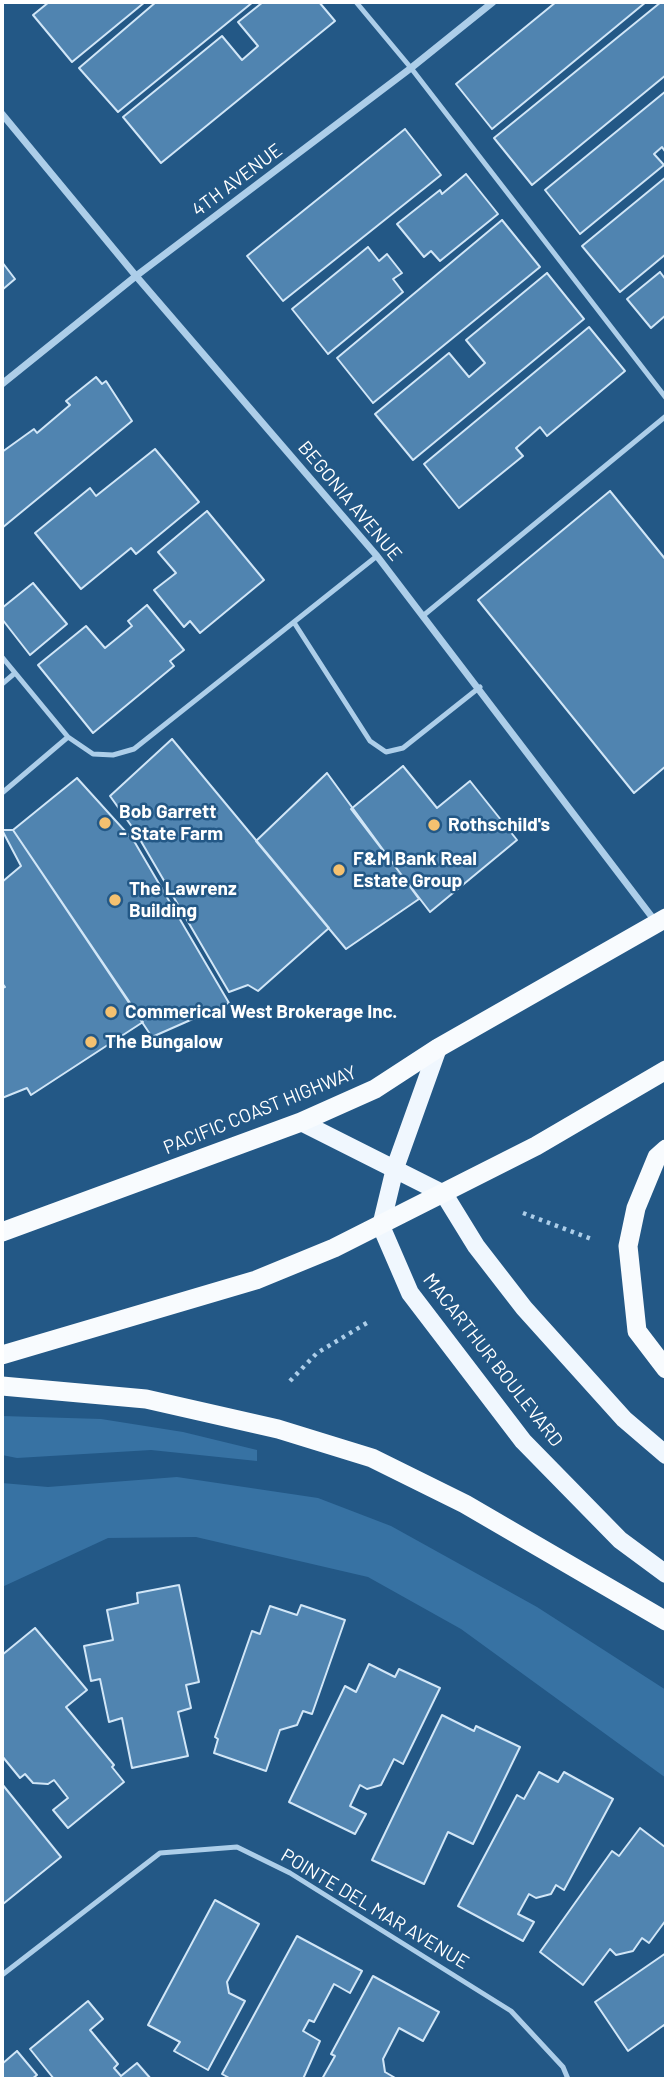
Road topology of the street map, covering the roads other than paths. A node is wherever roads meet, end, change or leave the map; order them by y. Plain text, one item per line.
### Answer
1 (356, 2) edge
2 (493, 2) edge
3 (411, 68) junction
4 (2, 114) edge
5 (136, 275) junction
6 (2, 384) edge
7 (666, 398) edge
8 (666, 416) edge
9 (377, 556) junction
10 (424, 615) junction
11 (295, 624) junction
12 (2, 657) edge
13 (15, 673) junction
14 (2, 684) edge
15 (480, 687) junction
16 (68, 737) junction
17 (2, 793) edge
18 (661, 921) edge
19 (438, 1048) junction
20 (666, 1070) edge
21 (301, 1122) junction
22 (666, 1149) edge
23 (395, 1168) junction
24 (444, 1194) junction
25 (381, 1226) junction
26 (2, 1232) edge
27 (2, 1355) edge
28 (666, 1369) edge
29 (2, 1386) edge
30 (666, 1455) edge
31 (666, 1574) edge
32 (666, 1621) edge
33 (2, 1975) edge
34 (568, 2079) edge

1 - 3 lane
2 - 3 street, 4TH AVENUE
3 - 5 street, 4TH AVENUE
3 - 7 lane
4 - 5 street, BEGONIA AVENUE
5 - 6 street, 4TH AVENUE
5 - 9 street, BEGONIA AVENUE
8 - 10 lane
9 - 10 street, BEGONIA AVENUE
9 - 11 lane
10 - 15 street, BEGONIA AVENUE
11 - 15 lane
11 - 16 lane
12 - 13 lane
13 - 14 lane
13 - 16 lane
15 - 18 street, BEGONIA AVENUE
16 - 17 lane
18 - 19 highway, PACIFIC COAST HIGHWAY
19 - 21 highway, PACIFIC COAST HIGHWAY
19 - 23 main road
20 - 24 highway
21 - 23 main road
21 - 26 highway, PACIFIC COAST HIGHWAY
22 - 28 highway
23 - 24 main road
23 - 25 main road
24 - 25 highway
24 - 30 main road
25 - 27 highway
25 - 31 main road, MACARTHUR BOULEVARD
29 - 32 highway
33 - 34 lane, POINTE DEL MAR AVENUE

